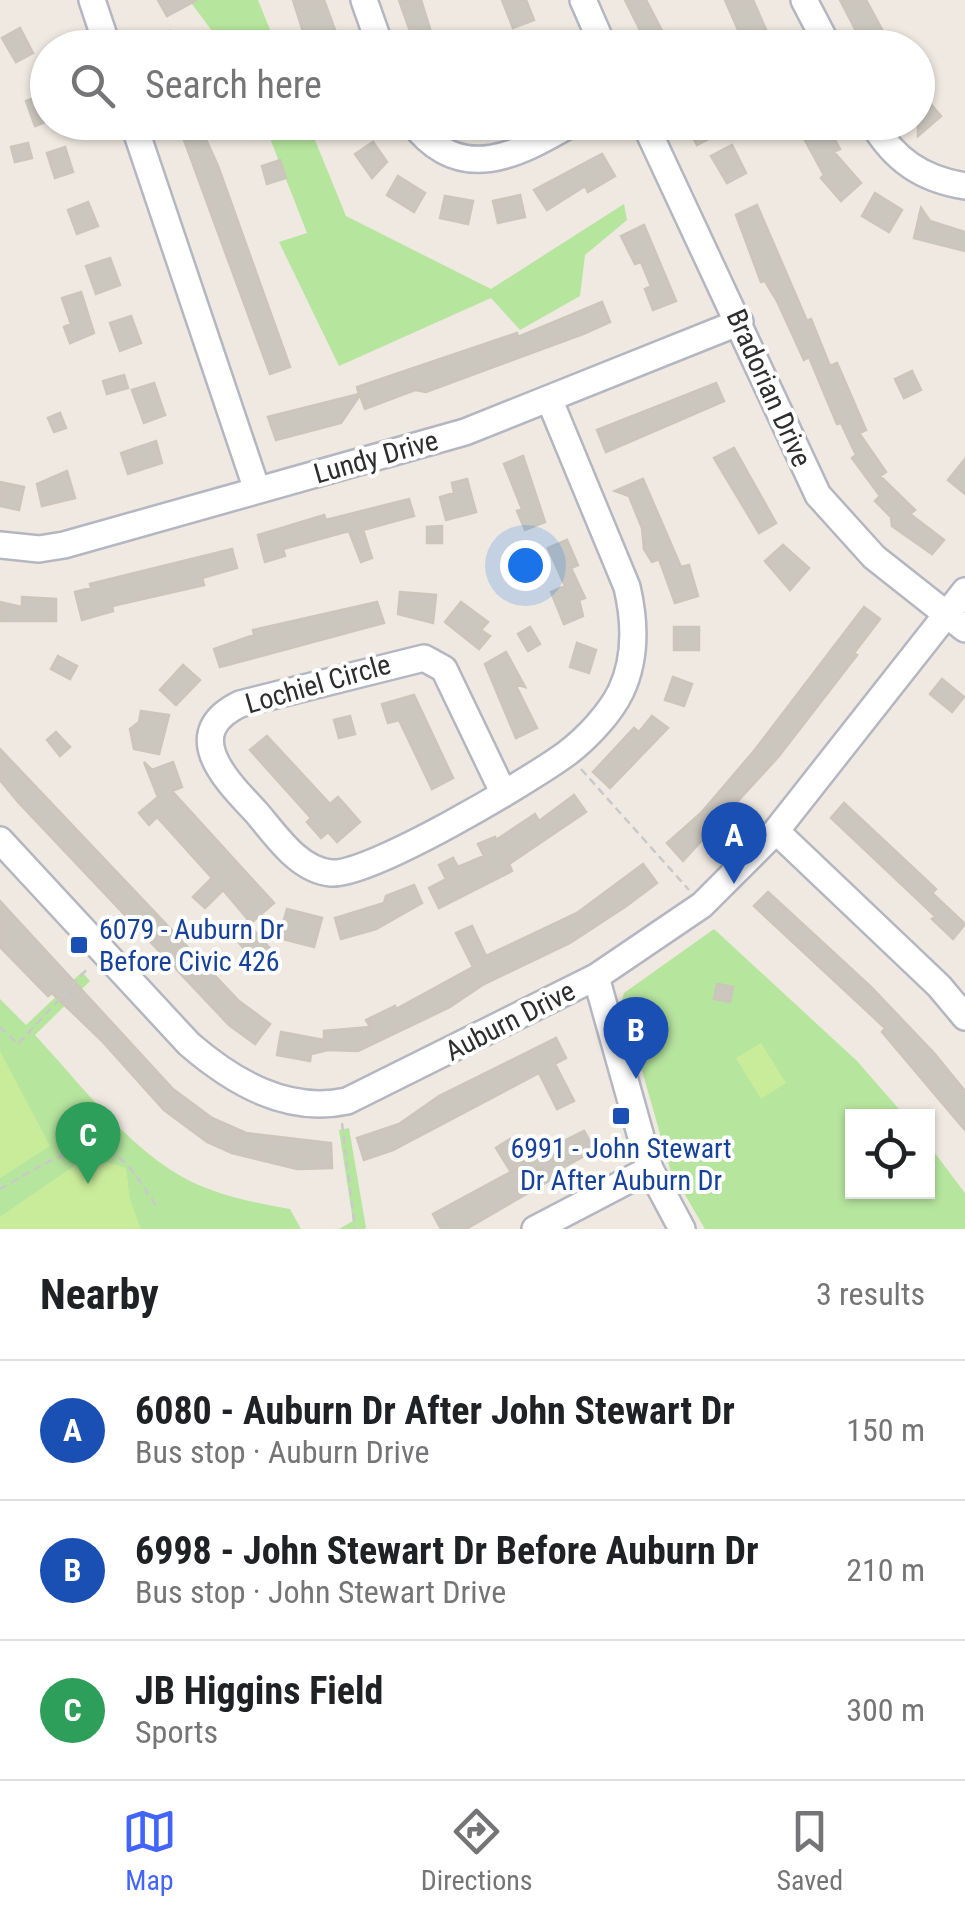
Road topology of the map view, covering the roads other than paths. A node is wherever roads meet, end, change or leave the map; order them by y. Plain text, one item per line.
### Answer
1 (92, 0) edge
2 (364, 0) edge
3 (582, 0) edge
4 (804, 0) edge
5 (102, 30) edge
6 (375, 30) edge
7 (596, 30) edge
8 (819, 30) edge
9 (139, 140) edge
10 (432, 140) edge
11 (543, 140) edge
12 (653, 140) edge
13 (885, 140) edge
14 (965, 186) edge
15 (740, 322) junction
16 (550, 401) junction
17 (257, 490) junction
18 (0, 544) edge
19 (965, 592) edge
20 (956, 621) edge
21 (503, 792) junction
22 (776, 831) junction
23 (0, 840) edge
24 (596, 977) junction
25 (965, 1016) edge
26 (650, 1169) junction
27 (535, 1229) edge
28 (682, 1229) edge

1 - 5 street
2 - 6 street
3 - 7 street
4 - 8 street
9 - 17 street
10 - 11 street
12 - 15 street, Bradorian Drive
13 - 14 street
15 - 16 street, Lundy Drive
15 - 20 street, Bradorian Drive
16 - 17 street, Lundy Drive
16 - 21 street, Lochiel Circle
17 - 18 street, Lundy Drive
19 - 20 street, Auburn Drive
20 - 22 street, Auburn Drive
21 - 21 street, Lochiel Circle
22 - 24 street, Auburn Drive
22 - 25 street
23 - 24 street, Auburn Drive
24 - 26 street
26 - 27 street
26 - 28 street

